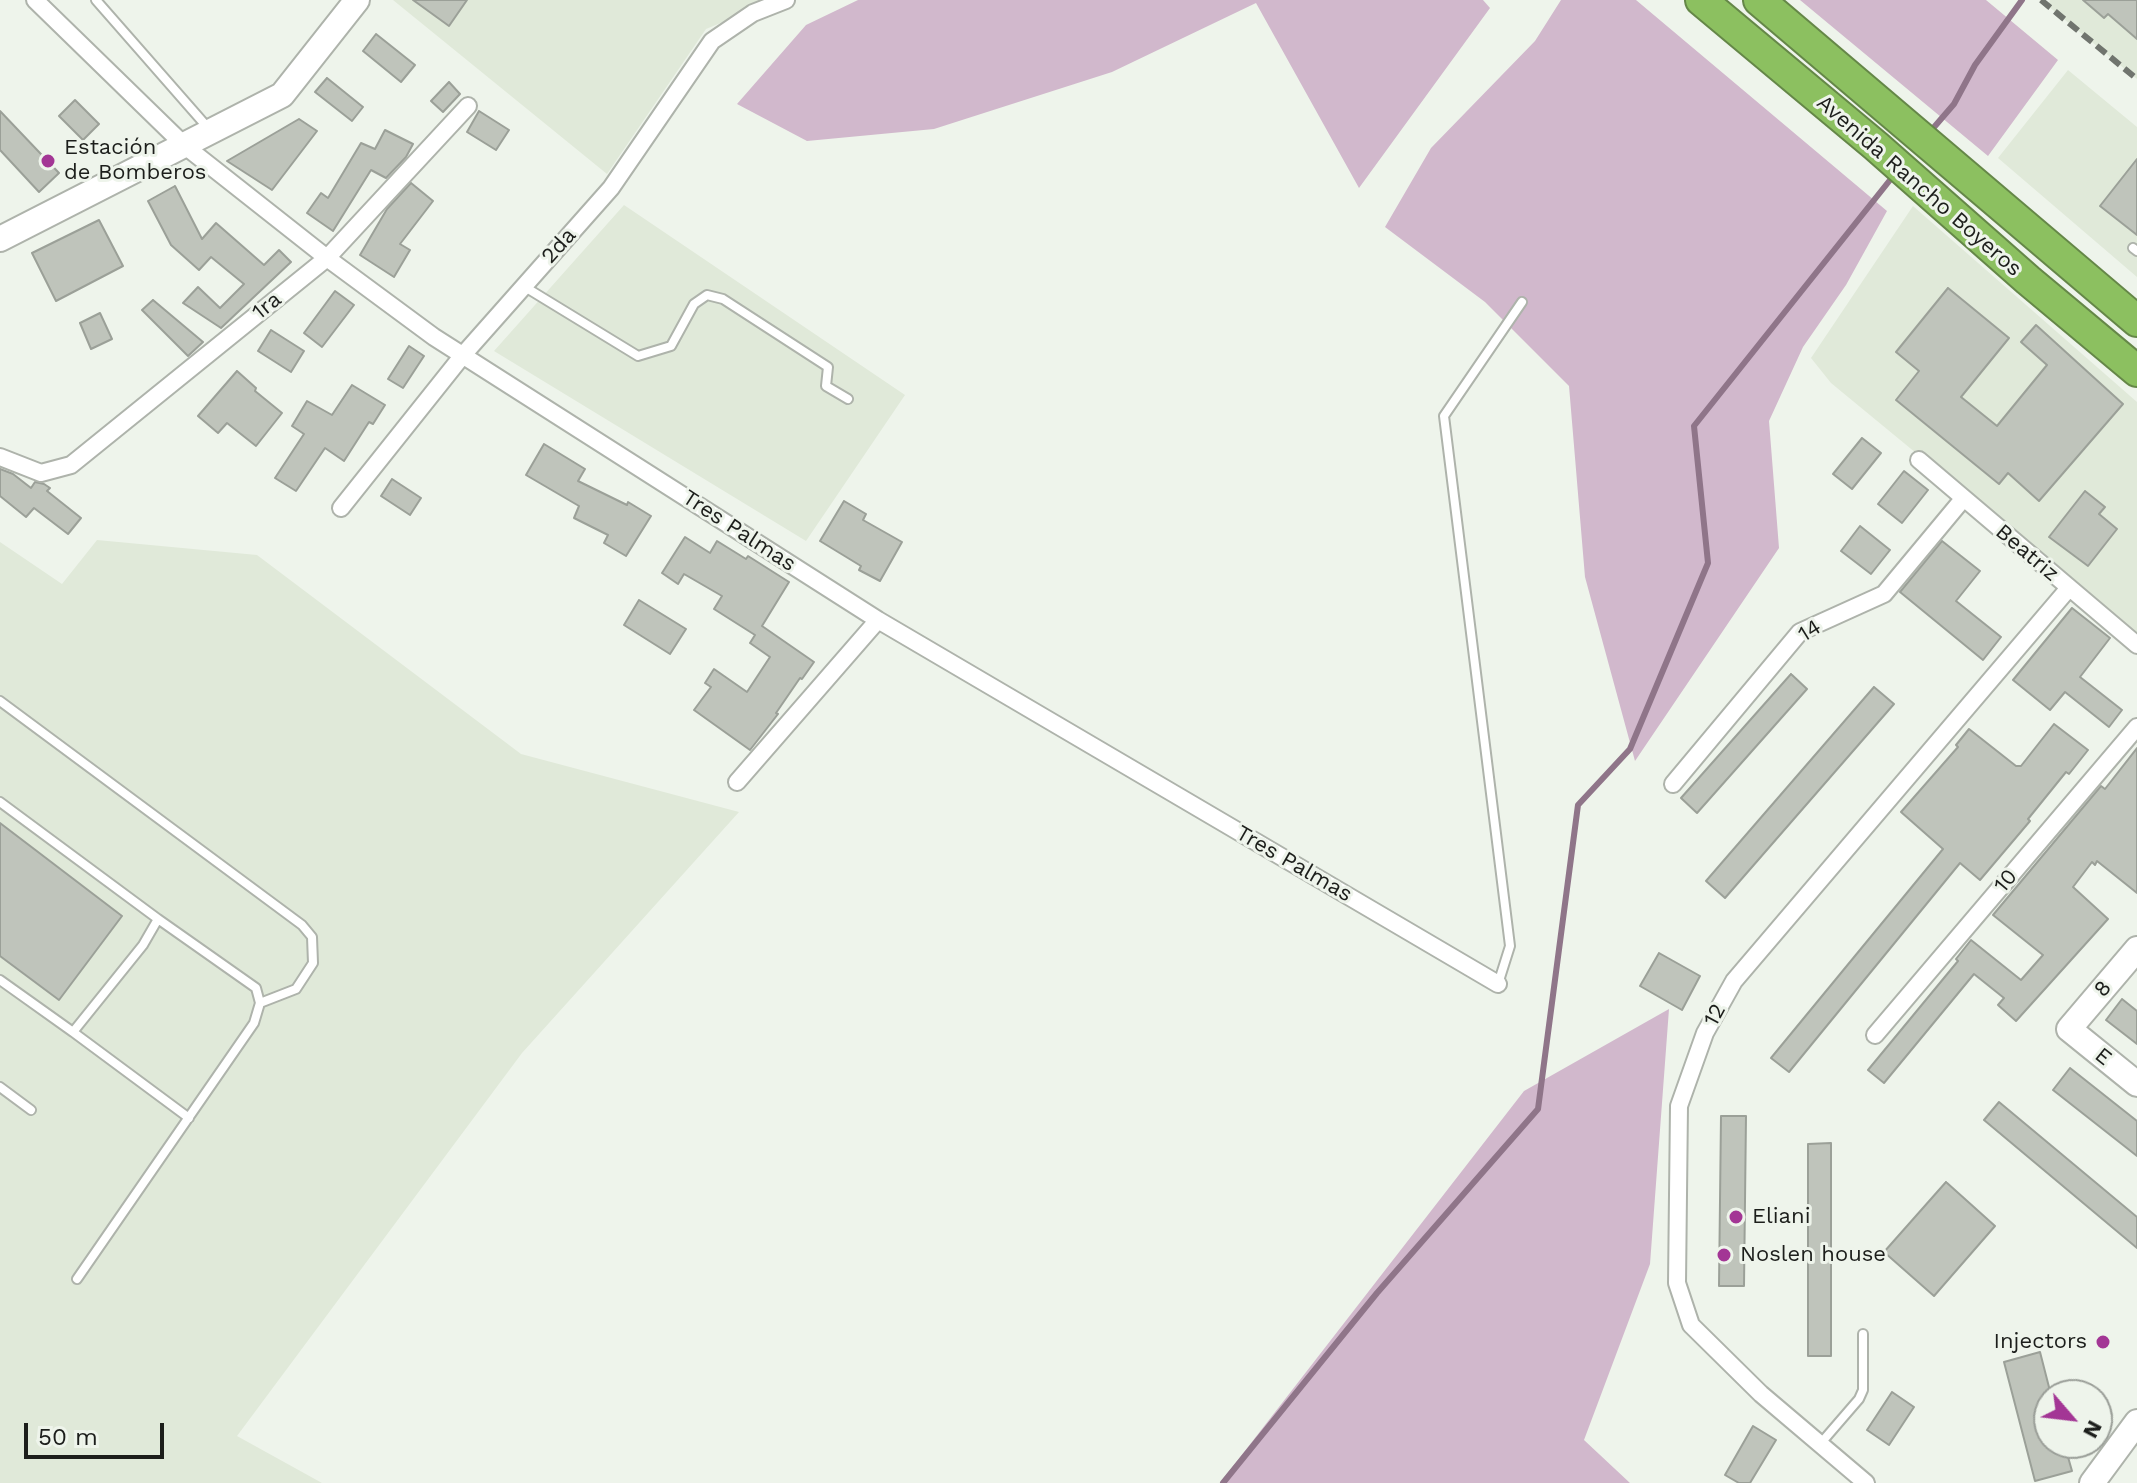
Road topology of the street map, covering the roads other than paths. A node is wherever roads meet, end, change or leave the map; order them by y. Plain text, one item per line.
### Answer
1 (35, 0) edge
2 (96, 0) edge
3 (357, 0) edge
4 (786, 0) edge
5 (1701, 0) edge
6 (1759, 0) edge
7 (468, 106) dead end
8 (212, 132) junction
9 (185, 146) junction
10 (0, 239) edge
11 (327, 258) junction
12 (524, 286) junction
13 (1522, 302) dead end
14 (2137, 321) edge
15 (463, 355) junction
16 (2137, 371) edge
17 (848, 399) dead end
18 (0, 457) edge
19 (1919, 460) dead end
20 (1963, 499) junction
21 (341, 508) dead end
22 (2069, 588) junction
23 (878, 620) junction
24 (2137, 645) edge
25 (0, 701) edge
26 (2137, 727) edge
27 (737, 782) dead end
28 (1673, 784) dead end
29 (0, 802) edge
30 (158, 919) junction
31 (2137, 949) edge
32 (0, 980) edge
33 (1498, 984) joint
34 (260, 1003) junction
35 (2069, 1029) joint
36 (73, 1032) junction
37 (1875, 1035) dead end
38 (2137, 1084) edge
39 (0, 1087) edge
40 (31, 1110) dead end
41 (189, 1118) junction
42 (77, 1279) dead end
43 (1863, 1334) dead end
44 (2137, 1422) edge
45 (1821, 1443) junction
46 (1866, 1483) edge
47 (2092, 1483) edge

1 - 9 street, Tres Palmas
2 - 8 lane
3 - 8 street
4 - 12 street, 2da
5 - 16 highway, Avenida Rancho Boyeros
6 - 14 highway, Avenida Rancho Boyeros
7 - 11 street, 1ra
8 - 9 street
9 - 10 street
9 - 11 street, Tres Palmas
11 - 15 street, Tres Palmas
11 - 18 street, 1ra
12 - 15 street, 2da
12 - 17 lane
13 - 33 lane
15 - 21 street, 2da
15 - 23 street, Tres Palmas
19 - 20 street, Beatriz
20 - 22 street, Beatriz
20 - 28 street, 14
22 - 24 street, Beatriz
22 - 45 street, 12
23 - 27 street
23 - 33 street, Tres Palmas
25 - 34 lane
26 - 37 street, 10
29 - 30 lane
30 - 34 lane
30 - 36 lane
31 - 35 street, 8
32 - 36 lane
34 - 41 lane
35 - 38 street, E
36 - 41 lane
39 - 40 lane
41 - 42 lane
43 - 45 lane
44 - 47 street
45 - 46 street, 12

